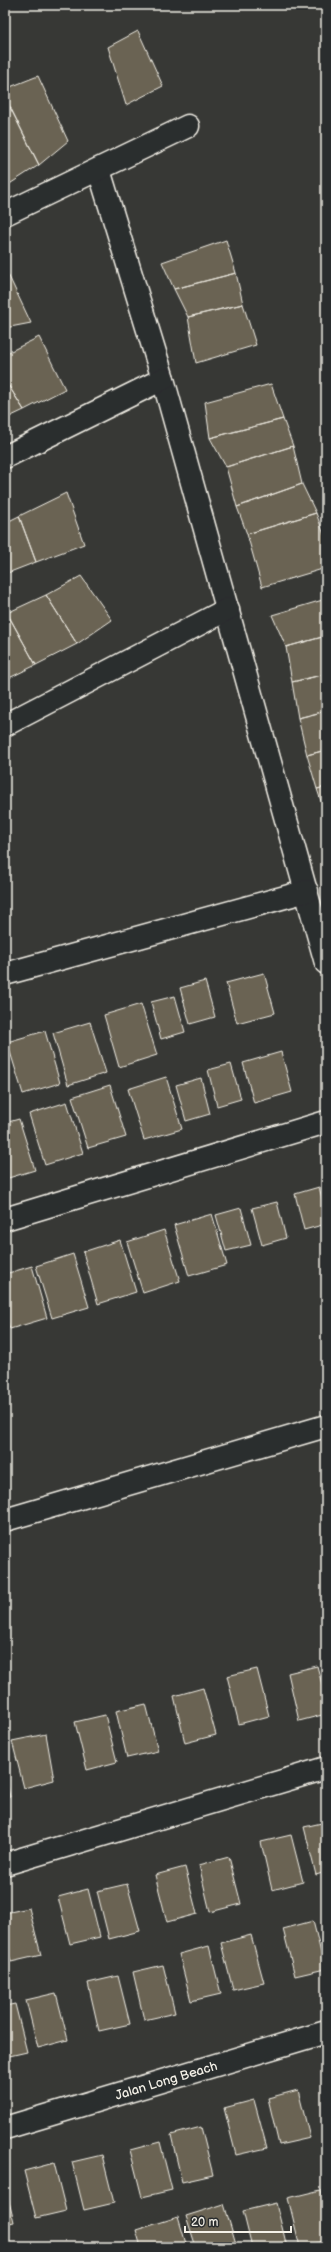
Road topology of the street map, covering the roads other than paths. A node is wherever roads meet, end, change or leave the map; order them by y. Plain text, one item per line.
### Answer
1 (188, 126) dead end
2 (100, 170) junction
3 (5, 214) edge
4 (163, 379) junction
5 (5, 457) edge
6 (228, 609) junction
7 (5, 725) edge
8 (307, 891) junction
9 (326, 963) edge
10 (5, 974) edge
11 (326, 1122) edge
12 (5, 1219) edge
13 (326, 1426) edge
14 (5, 1520) edge
15 (326, 1768) edge
16 (5, 1864) edge
17 (326, 2032) edge
18 (5, 2128) edge

1 - 2 street
2 - 3 street
2 - 4 street
4 - 5 street
4 - 6 street
6 - 7 street
6 - 8 street
8 - 9 street
8 - 10 street
11 - 12 street
13 - 14 street
15 - 16 street
17 - 18 street, Jalan Long Beach

